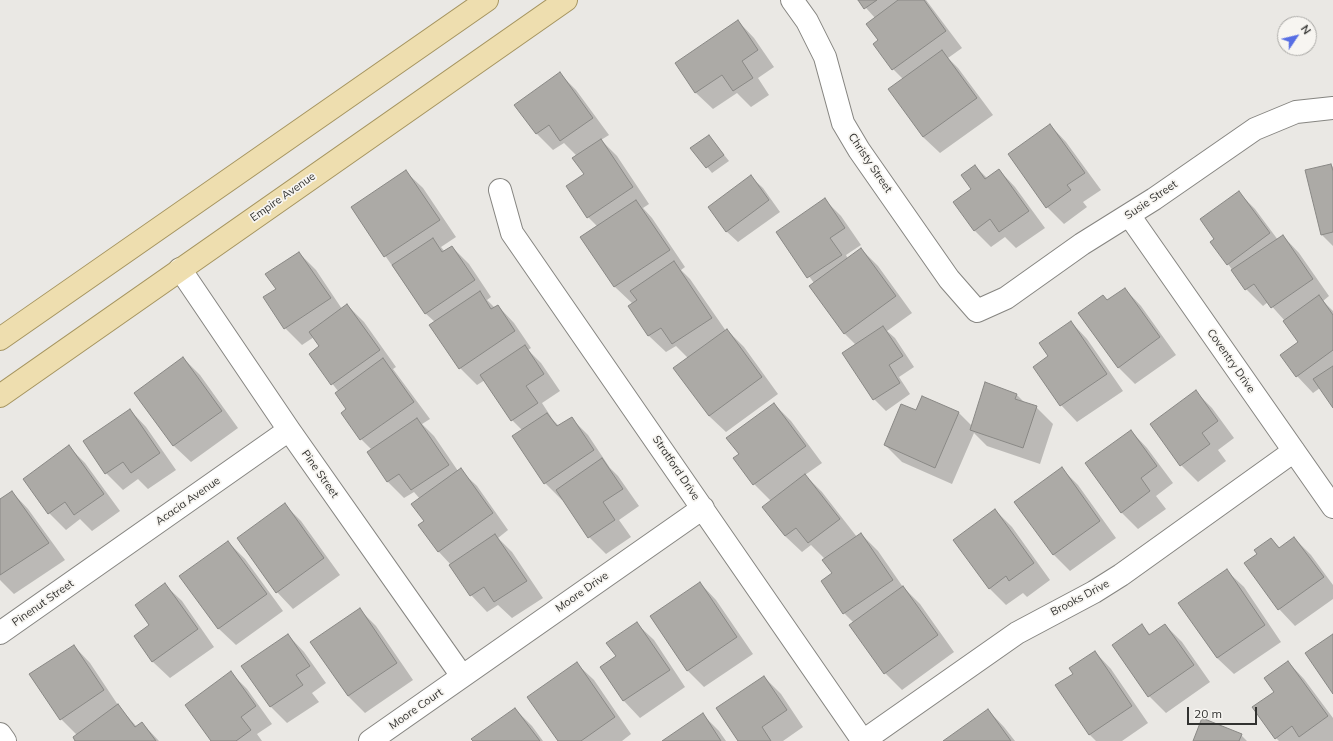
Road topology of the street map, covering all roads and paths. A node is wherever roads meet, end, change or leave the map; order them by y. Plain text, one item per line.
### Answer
1 (487, 0) edge
2 (566, 0) edge
3 (792, 0) edge
4 (1333, 108) edge
5 (500, 190) dead end
6 (1129, 215) junction
7 (180, 269) junction
8 (977, 311) joint
9 (0, 339) edge
10 (0, 396) edge
11 (289, 430) junction
12 (1294, 451) junction
13 (1333, 507) edge
14 (703, 508) junction
15 (86, 572) joint
16 (0, 634) edge
17 (462, 676) junction
18 (0, 734) edge
19 (5, 741) edge
20 (370, 741) edge
21 (863, 741) edge

1 - 9 main road
2 - 7 main road, Empire Avenue
3 - 8 street, Christy Street
4 - 6 street, Susie Street
5 - 14 street, Stratford Drive
6 - 8 street, Susie Street
6 - 12 street, Coventry Drive
7 - 10 main road, Empire Avenue
7 - 11 street, Pine Street
11 - 15 street, Acacia Avenue
11 - 17 street, Pine Street
12 - 13 street, Coventry Drive
12 - 21 street, Brooks Drive
14 - 17 street, Moore Drive
14 - 21 street, Stratford Drive
15 - 16 street, Pinenut Street
17 - 20 street, Moore Court
18 - 19 street

